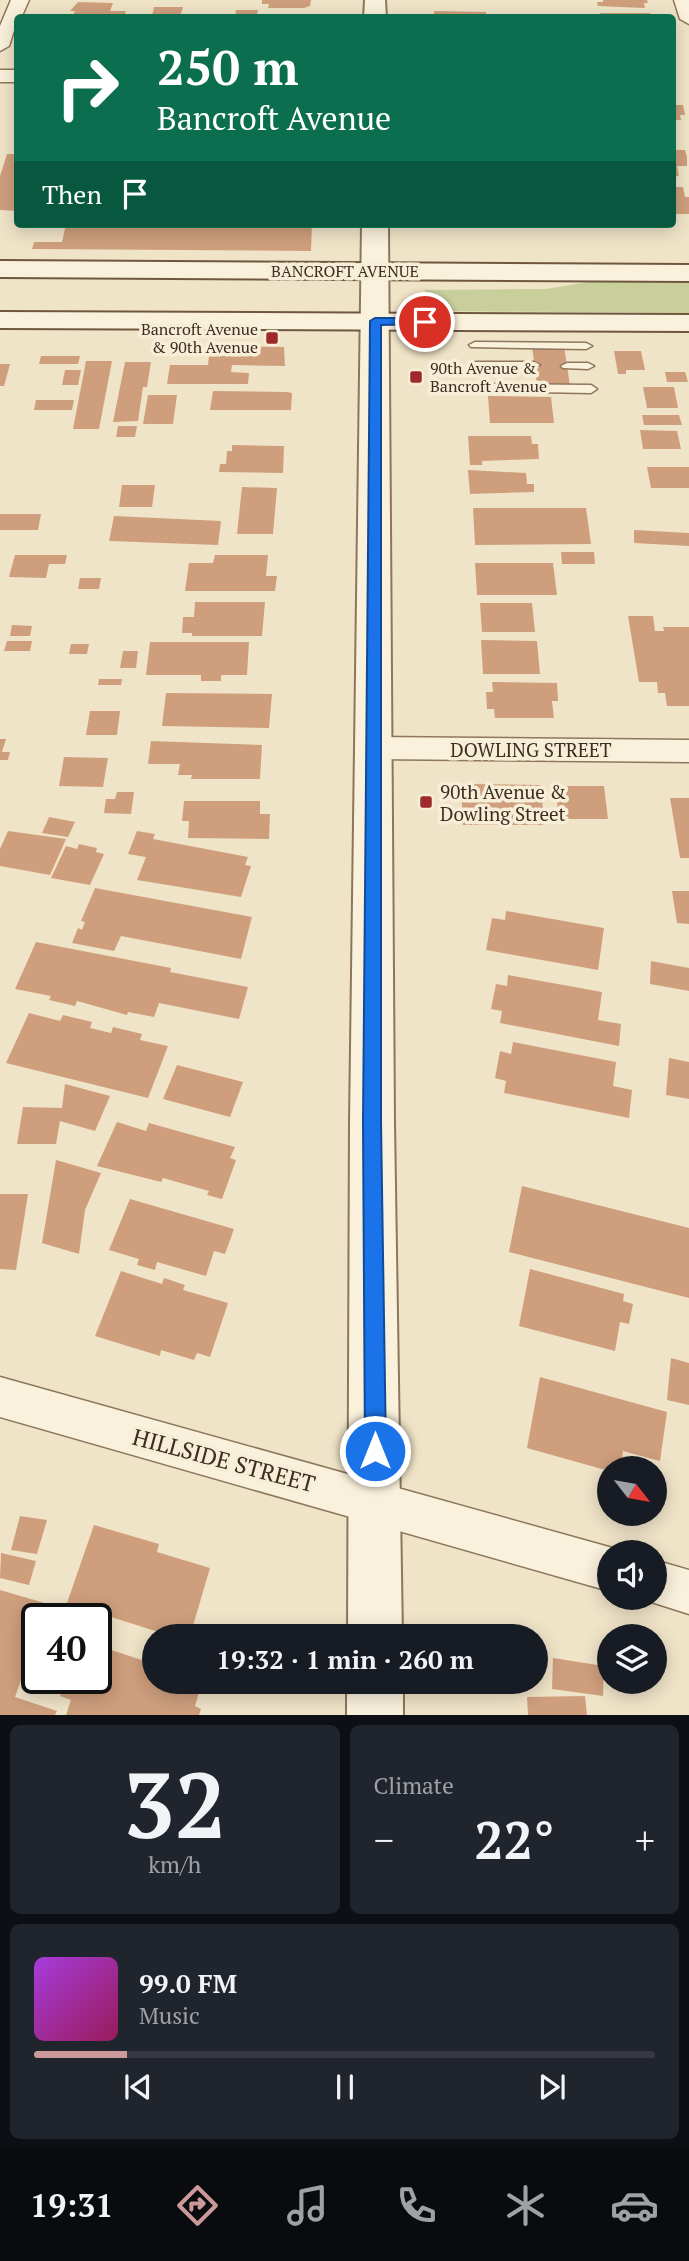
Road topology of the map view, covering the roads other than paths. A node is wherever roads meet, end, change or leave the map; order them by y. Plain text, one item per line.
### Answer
1 (20, 0) edge
2 (683, 0) edge
3 (689, 19) edge
4 (0, 46) edge
5 (375, 228) edge
6 (0, 269) edge
7 (375, 271) junction
8 (689, 273) edge
9 (0, 320) edge
10 (375, 321) junction
11 (689, 323) edge
12 (475, 345) dead end
13 (586, 346) dead end
14 (475, 365) dead end
15 (534, 365) dead end
16 (567, 366) dead end
17 (589, 366) dead end
18 (476, 388) dead end
19 (592, 389) dead end
20 (373, 748) junction
21 (689, 751) edge
22 (0, 1398) edge
23 (375, 1501) junction
24 (597, 1566) edge
25 (667, 1586) edge
26 (689, 1592) edge
27 (375, 1624) edge
28 (375, 1694) edge
29 (375, 1715) edge

1 - 4 street
2 - 3 street
5 - 7 main road
6 - 7 main road, BANCROFT AVENUE
7 - 8 main road, BANCROFT AVENUE
7 - 10 main road
9 - 10 main road
10 - 11 main road
10 - 20 main road
12 - 13 lane
14 - 15 lane
16 - 17 lane
18 - 19 lane
20 - 21 street, DOWLING STREET
20 - 23 main road
22 - 23 street, HILLSIDE STREET
23 - 24 street, HILLSIDE STREET
23 - 27 main road
25 - 26 street
28 - 29 main road

